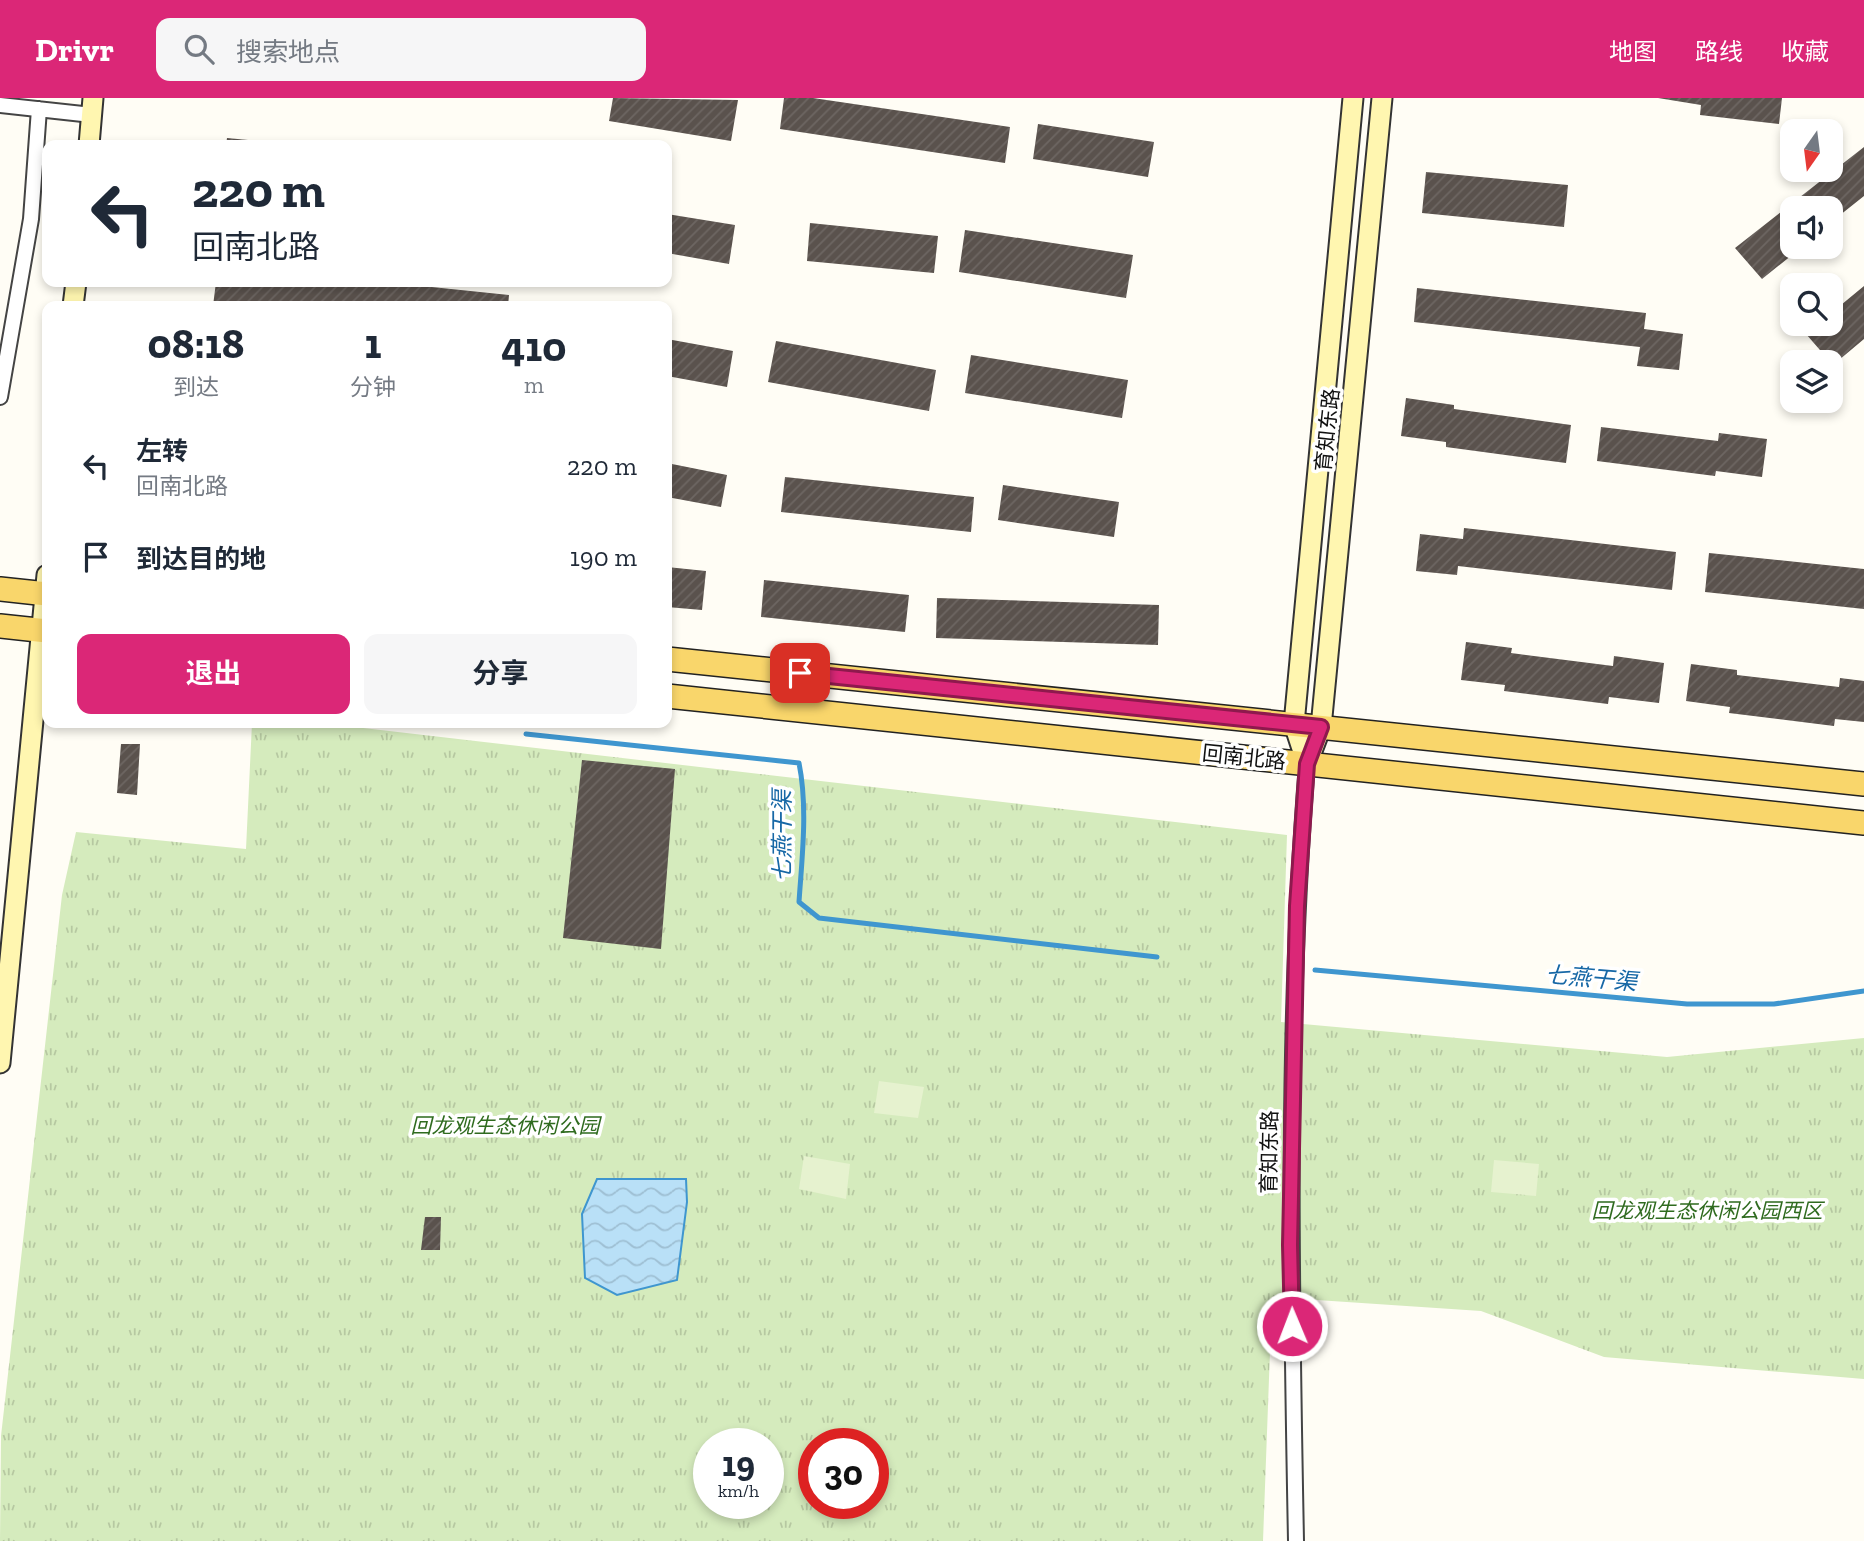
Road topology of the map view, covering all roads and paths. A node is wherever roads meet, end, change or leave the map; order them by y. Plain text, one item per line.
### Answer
1 (1353, 98) edge
2 (1382, 98) edge
3 (0, 105) edge
4 (93, 106) edge
5 (38, 109) junction
6 (90, 140) edge
7 (3, 363) edge
8 (0, 397) edge
9 (42, 588) edge
10 (0, 589) edge
11 (0, 626) edge
12 (42, 631) edge
13 (42, 660) edge
14 (672, 660) edge
15 (672, 697) edge
16 (1294, 724) junction
17 (1321, 727) junction
18 (1307, 764) junction
19 (1864, 784) edge
20 (1864, 823) edge
21 (0, 1063) edge
22 (1296, 1541) edge

1 - 16 main road, 育知东路
2 - 17 main road, 育知东路
3 - 5 street
4 - 5 street
4 - 6 main road
5 - 7 street
7 - 8 street
9 - 10 main road
11 - 12 main road
13 - 21 main road
14 - 16 main road, 回南北路
15 - 18 main road, 回南北路
16 - 17 main road, 回南北路
16 - 18 main road, 育知东路
17 - 18 main road, 育知东路
17 - 19 main road, 回南北路
18 - 20 main road, 回南北路
18 - 22 street, 育知东路

